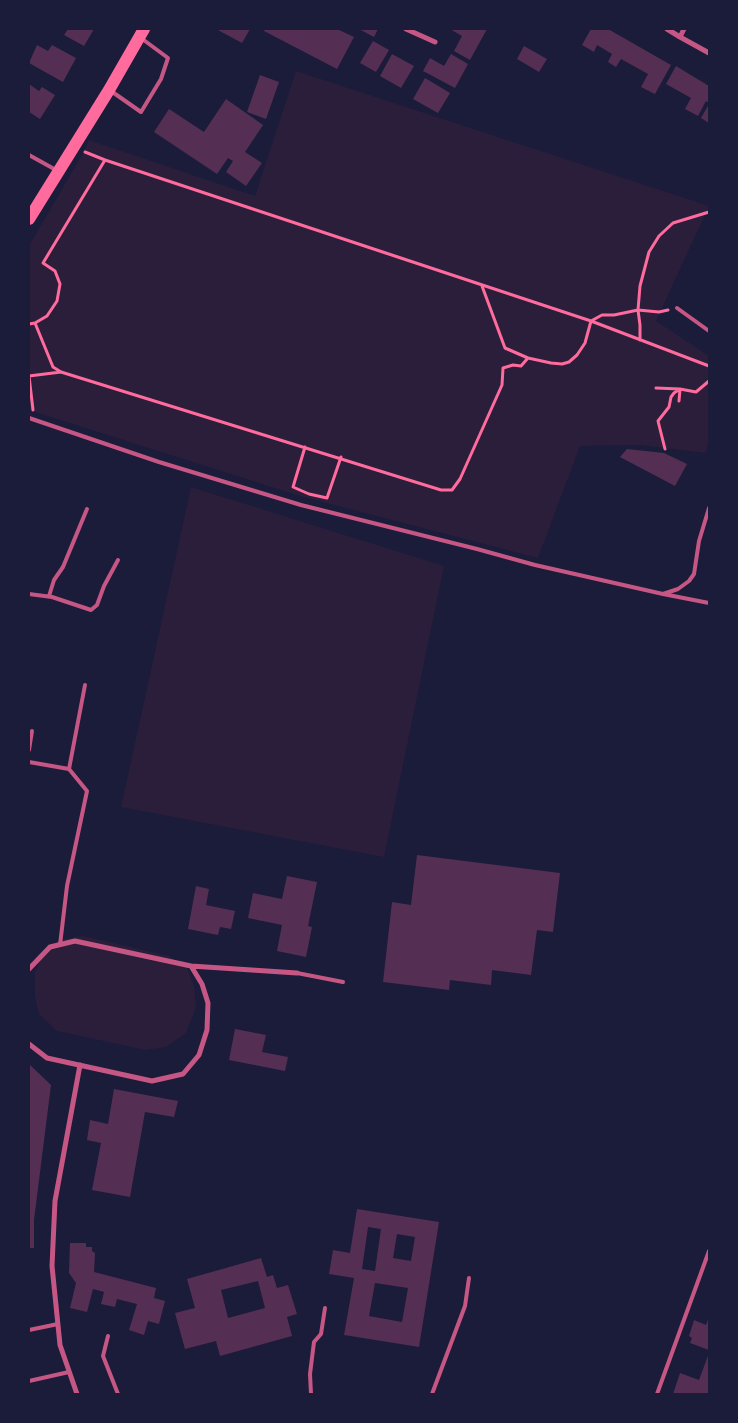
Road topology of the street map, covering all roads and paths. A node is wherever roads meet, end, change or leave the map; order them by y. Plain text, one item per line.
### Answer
1 (406, 29) edge
2 (667, 29) edge
3 (684, 29) edge
4 (142, 33) edge
5 (680, 37) junction
6 (435, 42) dead end
7 (709, 53) edge
8 (109, 90) junction
9 (73, 147) junction
10 (29, 155) edge
11 (105, 160) junction
12 (58, 171) junction
13 (709, 212) edge
14 (29, 219) edge
15 (482, 285) junction
16 (677, 308) dead end
17 (638, 310) junction
18 (659, 312) dead end
19 (591, 321) junction
20 (35, 323) junction
21 (29, 324) edge
22 (709, 331) edge
23 (640, 340) junction
24 (528, 358) junction
25 (709, 366) edge
26 (61, 372) junction
27 (29, 376) edge
28 (709, 381) edge
29 (656, 388) dead end
30 (680, 389) junction
31 (679, 401) dead end
32 (30, 418) edge
33 (305, 447) junction
34 (665, 449) dead end
35 (341, 457) junction
36 (709, 508) edge
37 (87, 509) dead end
38 (118, 560) dead end
39 (29, 594) edge
40 (663, 594) junction
41 (49, 596) junction
42 (709, 603) edge
43 (85, 685) dead end
44 (32, 730) dead end
45 (29, 750) edge
46 (29, 762) edge
47 (69, 769) junction
48 (60, 945) junction
49 (190, 966) junction
50 (29, 969) edge
51 (297, 973) joint
52 (343, 982) dead end
53 (29, 1044) edge
54 (80, 1065) junction
55 (709, 1251) edge
56 (469, 1278) dead end
57 (325, 1308) dead end
58 (58, 1324) junction
59 (29, 1330) edge
60 (108, 1336) dead end
61 (69, 1372) junction
62 (29, 1381) edge
63 (77, 1394) edge
64 (118, 1394) edge
65 (311, 1394) edge
66 (432, 1394) edge
67 (657, 1394) edge

1 - 6 street
2 - 5 street
3 - 5 street
4 - 8 highway
4 - 8 lane
5 - 7 street
8 - 9 highway
9 - 11 path
9 - 12 highway
10 - 12 lane
11 - 15 path
11 - 20 path
12 - 14 highway
13 - 17 path
15 - 19 path
15 - 24 path
16 - 22 lane
17 - 18 path
17 - 19 path
17 - 23 path
19 - 23 path
19 - 24 path
20 - 21 path
20 - 26 path
23 - 25 path
24 - 35 path
26 - 27 path
26 - 33 path
27 - 32 path
28 - 30 path
29 - 30 path
30 - 31 path
30 - 34 path
32 - 40 lane
33 - 35 path
33 - 35 path
36 - 40 lane
37 - 41 lane
38 - 41 lane
39 - 41 lane
40 - 42 lane
43 - 47 lane
44 - 45 lane
46 - 47 lane
47 - 48 lane
48 - 49 street
48 - 50 street
49 - 51 street
49 - 54 street
51 - 52 lane
53 - 54 street
54 - 58 street
55 - 67 lane
56 - 66 lane
57 - 65 lane
58 - 59 lane
58 - 61 street
60 - 64 lane
61 - 62 lane
61 - 63 street

